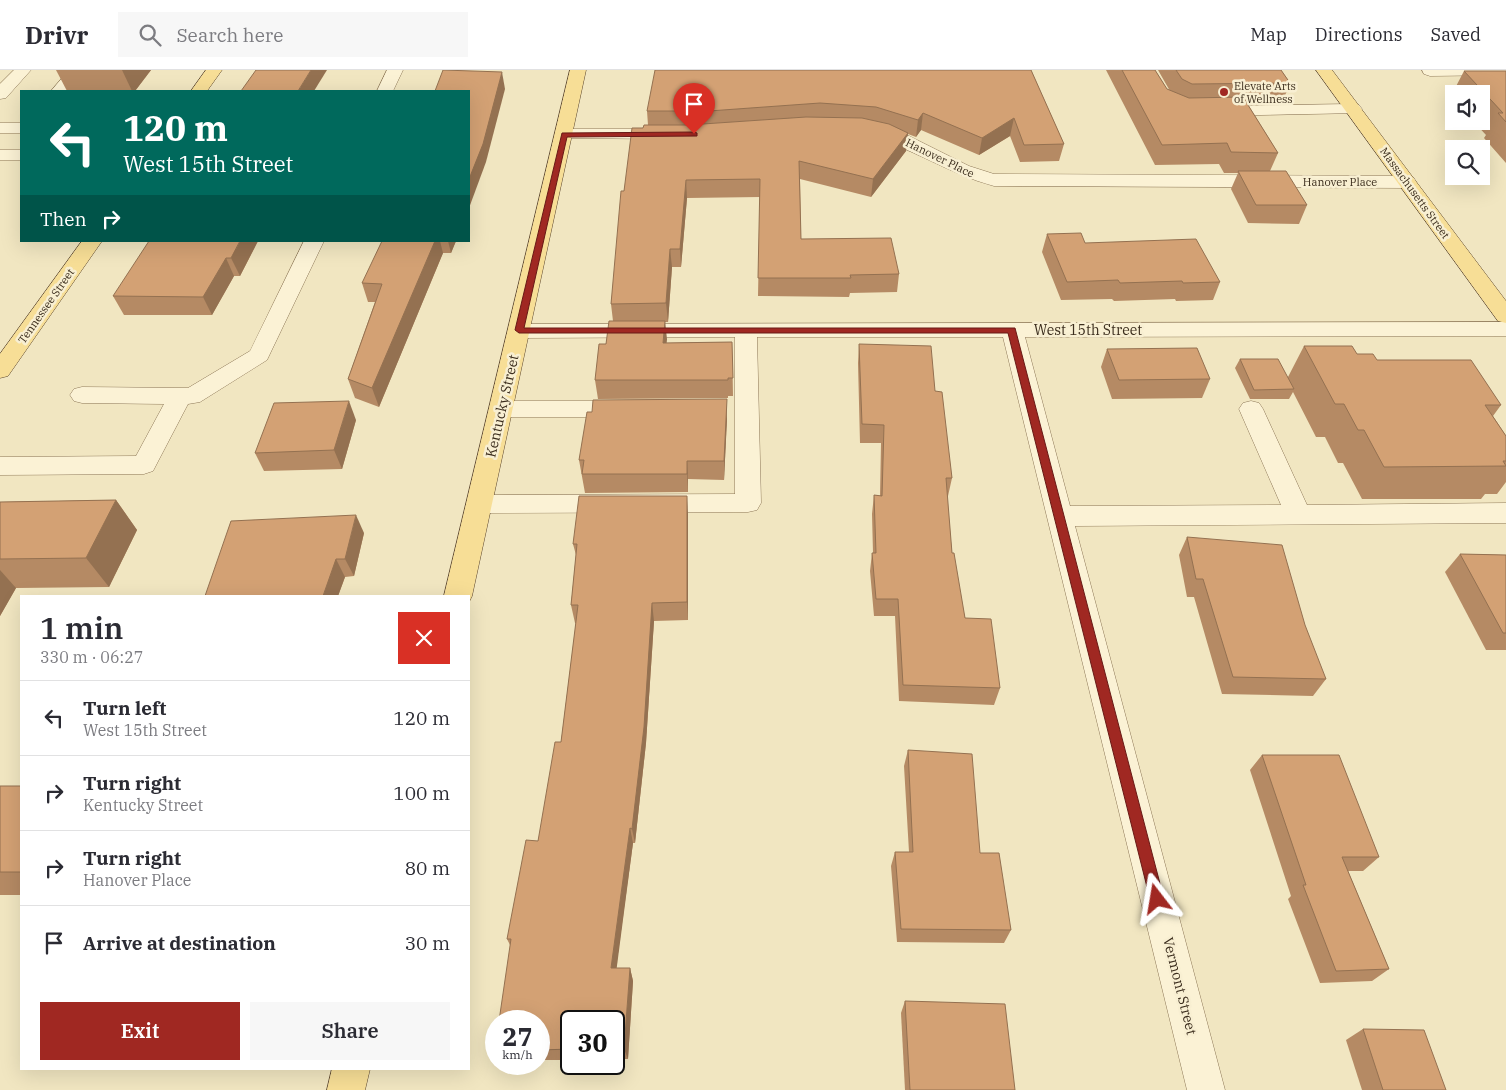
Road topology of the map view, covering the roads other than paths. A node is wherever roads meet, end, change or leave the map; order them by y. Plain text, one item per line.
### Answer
1 (23, 70) edge
2 (78, 70) edge
3 (214, 70) edge
4 (395, 70) edge
5 (578, 70) edge
6 (1324, 70) edge
7 (1430, 70) edge
8 (1506, 70) edge
9 (60, 90) edge
10 (200, 90) edge
11 (385, 90) edge
12 (0, 94) edge
13 (1353, 109) junction
14 (1199, 111) edge
15 (0, 128) edge
16 (20, 128) edge
17 (857, 129) edge
18 (564, 134) junction
19 (682, 134) edge
20 (0, 155) edge
21 (20, 155) edge
22 (1407, 182) junction
23 (91, 242) edge
24 (314, 242) edge
25 (1505, 318) edge
26 (519, 330) junction
27 (746, 330) junction
28 (1012, 330) junction
29 (0, 371) edge
30 (82, 395) dead end
31 (180, 396) junction
32 (501, 409) junction
33 (647, 409) edge
34 (1251, 409) dead end
35 (0, 466) edge
36 (479, 504) junction
37 (1506, 513) edge
38 (1298, 514) junction
39 (1059, 516) junction
40 (458, 595) edge
41 (351, 1070) edge
42 (346, 1090) edge
43 (1206, 1090) edge

1 - 12 street
2 - 9 street
3 - 10 main road
4 - 11 street
5 - 18 main road, Kentucky Street
6 - 13 main road, Massachusetts Street
7 - 8 street
13 - 14 street
13 - 22 main road, Massachusetts Street
15 - 16 street
17 - 22 street, Hanover Place
18 - 19 street
18 - 26 main road, Kentucky Street
20 - 21 street
22 - 25 main road, Massachusetts Street
23 - 29 main road, Tennessee Street
24 - 31 street
25 - 28 street, West 15th Street
26 - 27 street, West 15th Street
26 - 32 main road, Kentucky Street
27 - 28 street, West 15th Street
27 - 36 street
28 - 39 street, Vermont Street
30 - 31 street
31 - 35 street
32 - 33 street
32 - 36 main road, Kentucky Street
34 - 38 street
36 - 40 main road, Kentucky Street
37 - 38 street
38 - 39 street
39 - 43 street, Vermont Street
41 - 42 main road

